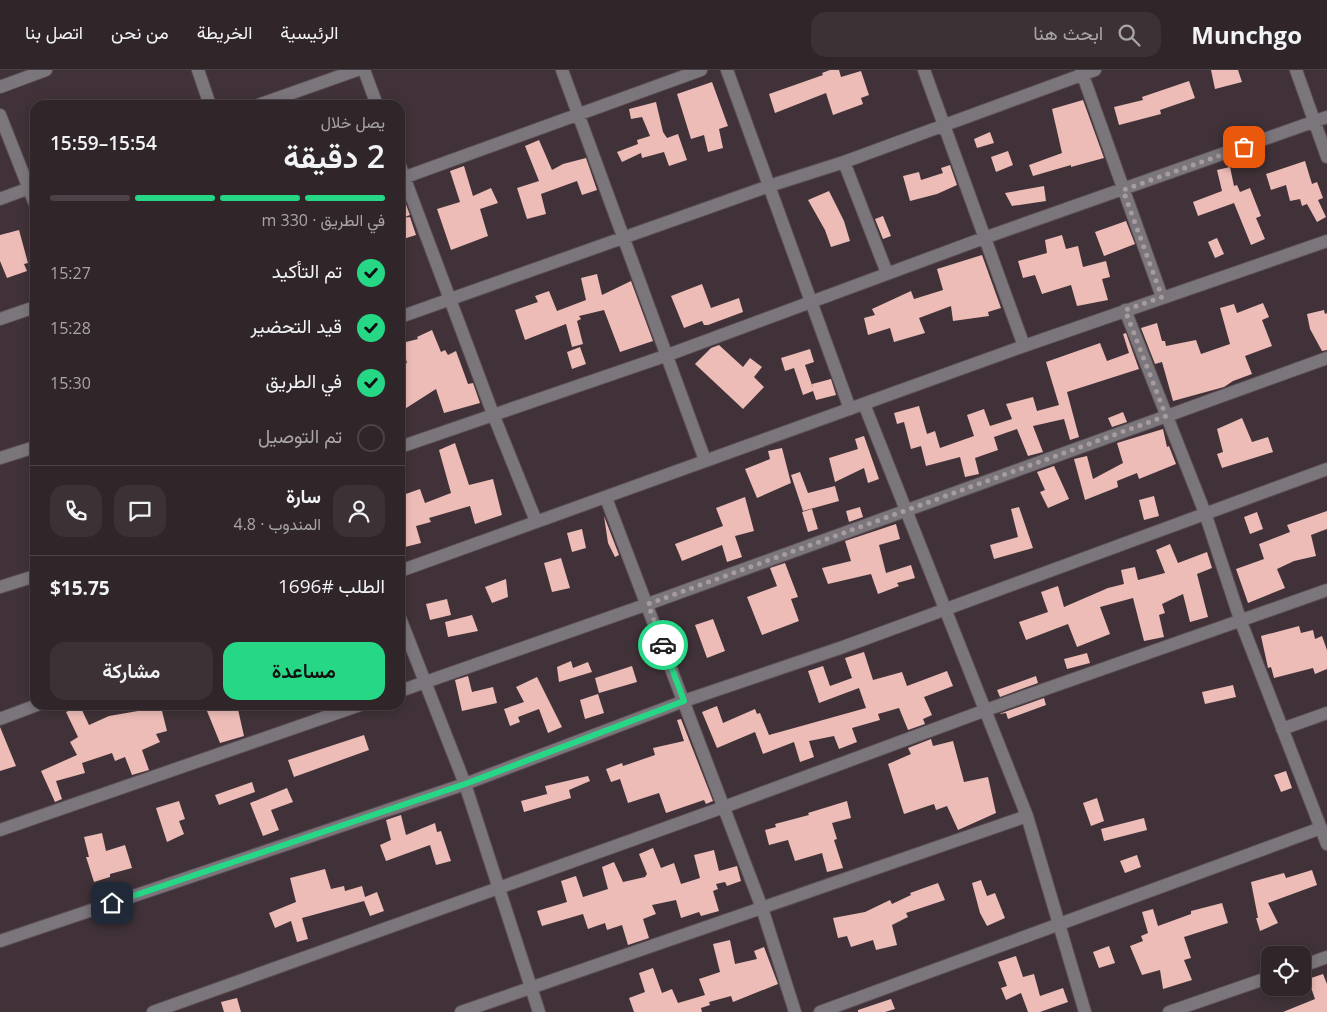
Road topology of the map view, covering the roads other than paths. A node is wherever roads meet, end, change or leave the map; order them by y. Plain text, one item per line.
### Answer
1 (46, 70) edge
2 (198, 70) edge
3 (357, 70) edge
4 (364, 70) edge
5 (562, 70) edge
6 (701, 70) edge
7 (727, 70) edge
8 (924, 70) edge
9 (1296, 70) edge
10 (1086, 71) edge
11 (0, 87) edge
12 (208, 100) edge
13 (272, 100) edge
14 (376, 100) edge
15 (578, 114) junction
16 (0, 115) edge
17 (1327, 117) edge
18 (1313, 122) junction
19 (944, 125) junction
20 (1327, 157) edge
21 (844, 162) junction
22 (405, 173) edge
23 (30, 182) edge
24 (405, 184) edge
25 (769, 186) junction
26 (30, 188) edge
27 (1123, 190) junction
28 (0, 198) edge
29 (624, 238) junction
30 (984, 238) junction
31 (1327, 241) edge
32 (887, 273) junction
33 (1162, 297) junction
34 (450, 298) junction
35 (810, 301) junction
36 (30, 309) edge
37 (1125, 310) junction
38 (405, 315) edge
39 (0, 319) edge
40 (1024, 346) junction
41 (665, 356) junction
42 (1327, 358) edge
43 (864, 404) junction
44 (850, 409) junction
45 (493, 414) junction
46 (1166, 416) junction
47 (405, 445) edge
48 (30, 449) edge
49 (0, 459) edge
50 (705, 460) junction
51 (1327, 469) edge
52 (606, 498) junction
53 (906, 510) junction
54 (1205, 513) junction
55 (536, 521) junction
56 (405, 569) edge
57 (30, 578) edge
58 (0, 587) edge
59 (1327, 590) edge
60 (648, 604) junction
61 (947, 609) junction
62 (1241, 622) junction
63 (405, 631) edge
64 (425, 682) junction
65 (405, 689) edge
66 (684, 701) junction
67 (30, 708) edge
68 (346, 710) edge
69 (986, 710) junction
70 (1327, 713) edge
71 (0, 719) edge
72 (1282, 729) junction
73 (465, 784) junction
74 (724, 807) junction
75 (1027, 816) junction
76 (1320, 828) junction
77 (0, 830) edge
78 (1327, 844) edge
79 (499, 888) junction
80 (762, 908) junction
81 (1059, 923) junction
82 (0, 941) edge
83 (1327, 957) edge
84 (1311, 963) edge
85 (1261, 980) edge
86 (530, 986) junction
87 (154, 1012) edge
88 (461, 1012) edge
89 (539, 1012) edge
90 (795, 1012) edge
91 (820, 1012) edge
92 (1085, 1012) edge
93 (1169, 1012) edge

1 - 11 street
2 - 12 street
3 - 13 street
4 - 14 street
5 - 15 street
6 - 15 street
7 - 25 street
8 - 19 street
9 - 18 street
10 - 19 street
10 - 27 street
15 - 22 street
15 - 29 street
16 - 23 street
17 - 18 street
18 - 20 street
18 - 27 street
19 - 21 street
19 - 30 street
21 - 25 street
21 - 32 street
24 - 34 street
25 - 29 street
25 - 35 street
26 - 28 street
27 - 30 street
27 - 33 street
29 - 34 street
29 - 41 street
30 - 32 street
30 - 40 street
31 - 33 street
32 - 35 street
33 - 37 street
34 - 38 street
34 - 45 street
35 - 41 street
35 - 44 street
36 - 39 street
37 - 40 street
37 - 46 street
40 - 43 street
41 - 45 street
41 - 50 street
42 - 46 street
43 - 44 street
43 - 53 street
44 - 50 street
45 - 47 street
45 - 55 street
46 - 53 street
46 - 54 street
48 - 49 street
50 - 52 street
51 - 54 street
52 - 55 street
52 - 60 street
53 - 60 street
53 - 61 street
54 - 61 street
54 - 62 street
55 - 56 street
57 - 58 street
59 - 62 street
60 - 64 street
60 - 66 street
61 - 66 street
61 - 69 street
62 - 69 street
62 - 72 street
63 - 64 street
64 - 65 street
64 - 73 street
66 - 73 street
66 - 74 street
67 - 71 street
68 - 77 street
69 - 74 street
69 - 75 street
70 - 72 street
72 - 76 street
73 - 79 street
73 - 82 street
74 - 79 street
74 - 80 street
75 - 80 street
75 - 81 street
76 - 78 street
76 - 81 street
79 - 86 street
79 - 87 street
80 - 86 street
80 - 90 street
81 - 91 street
81 - 92 street
83 - 84 street
85 - 93 street
86 - 88 street
86 - 89 street

